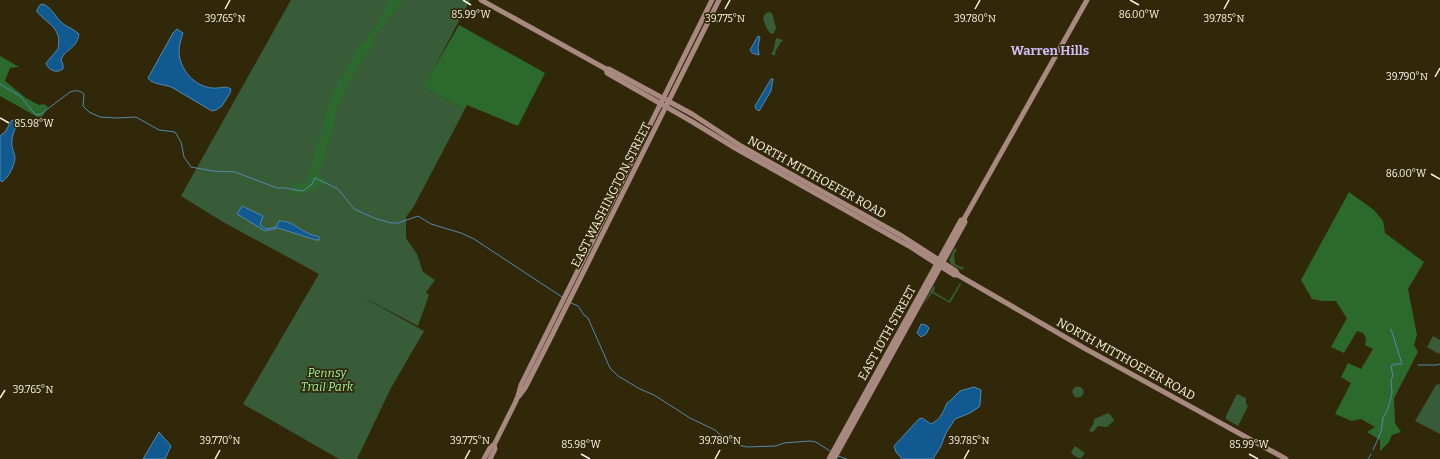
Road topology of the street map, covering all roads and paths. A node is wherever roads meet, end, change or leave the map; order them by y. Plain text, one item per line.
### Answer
1 (481, 0) edge
2 (712, 0) edge
3 (719, 0) edge
4 (1087, 0) edge
5 (606, 69) junction
6 (665, 101) junction
7 (898, 240) junction
8 (913, 243) junction
9 (940, 263) junction
10 (494, 445) junction
11 (831, 458) edge
12 (484, 459) edge
13 (490, 459) edge
14 (1286, 459) edge

1 - 5 main road
2 - 6 main road, EAST WASHINGTON STREET
3 - 6 main road, EAST WASHINGTON STREET
4 - 9 main road, EAST 10TH STREET
5 - 6 main road
5 - 6 main road
6 - 7 main road, NORTH MITTHOEFER ROAD
6 - 8 main road, NORTH MITTHOEFER ROAD
6 - 10 main road, EAST WASHINGTON STREET
7 - 8 main road
7 - 9 main road, NORTH MITTHOEFER ROAD
8 - 9 main road, NORTH MITTHOEFER ROAD
9 - 11 main road, EAST 10TH STREET
9 - 14 main road, NORTH MITTHOEFER ROAD
10 - 12 main road, EAST WASHINGTON STREET
10 - 13 main road, EAST WASHINGTON STREET

